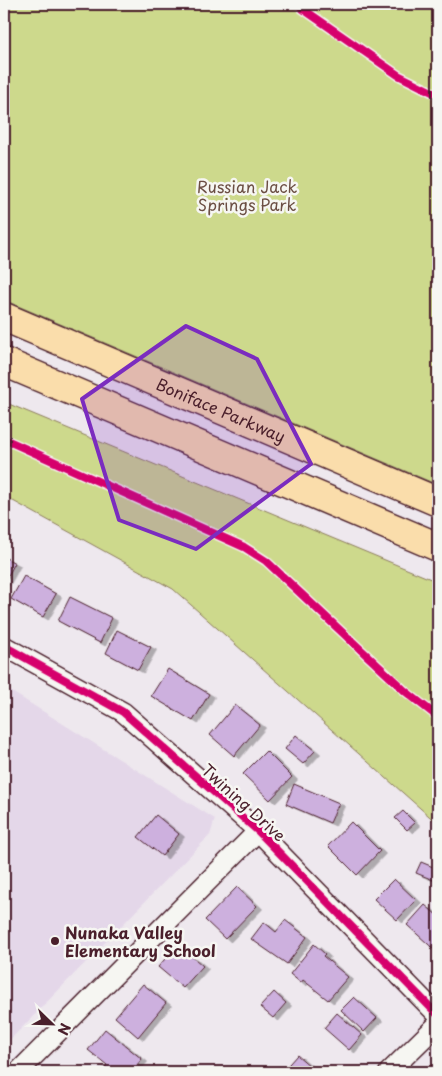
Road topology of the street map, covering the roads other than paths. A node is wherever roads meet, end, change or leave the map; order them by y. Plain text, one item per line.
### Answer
1 (4, 317) edge
2 (4, 362) edge
3 (438, 502) edge
4 (438, 547) edge
5 (4, 646) edge
6 (258, 831) junction
7 (438, 1015) edge
8 (438, 1024) edge
9 (18, 1072) edge
10 (389, 1072) edge

1 - 3 main road, Boniface Parkway
2 - 4 main road
5 - 6 street, Twining Drive
6 - 7 street, Twining Drive
6 - 9 street
8 - 10 street

